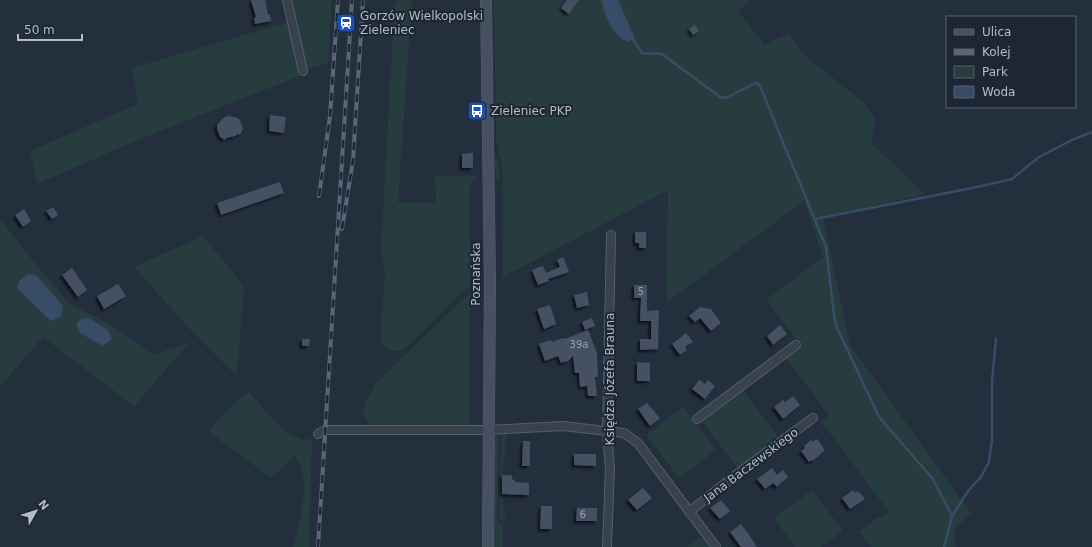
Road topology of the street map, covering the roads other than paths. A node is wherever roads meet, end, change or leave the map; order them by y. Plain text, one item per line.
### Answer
1 (288, 0) edge
2 (486, 0) edge
3 (304, 71) dead end
4 (612, 235) dead end
5 (796, 345) dead end
6 (814, 418) dead end
7 (697, 419) dead end
8 (489, 430) junction
9 (322, 432) dead end
10 (607, 432) junction
11 (689, 512) junction
12 (488, 547) edge
13 (607, 547) edge
14 (716, 547) edge

1 - 3 street
2 - 8 main road, Poznańska
4 - 10 street, Księdza Józefa Brauna
5 - 7 street
6 - 11 street, Jana Baczewskiego
8 - 9 street
8 - 10 street
8 - 12 main road, Poznańska
10 - 11 street
10 - 13 street, Księdza Józefa Brauna
11 - 14 street

